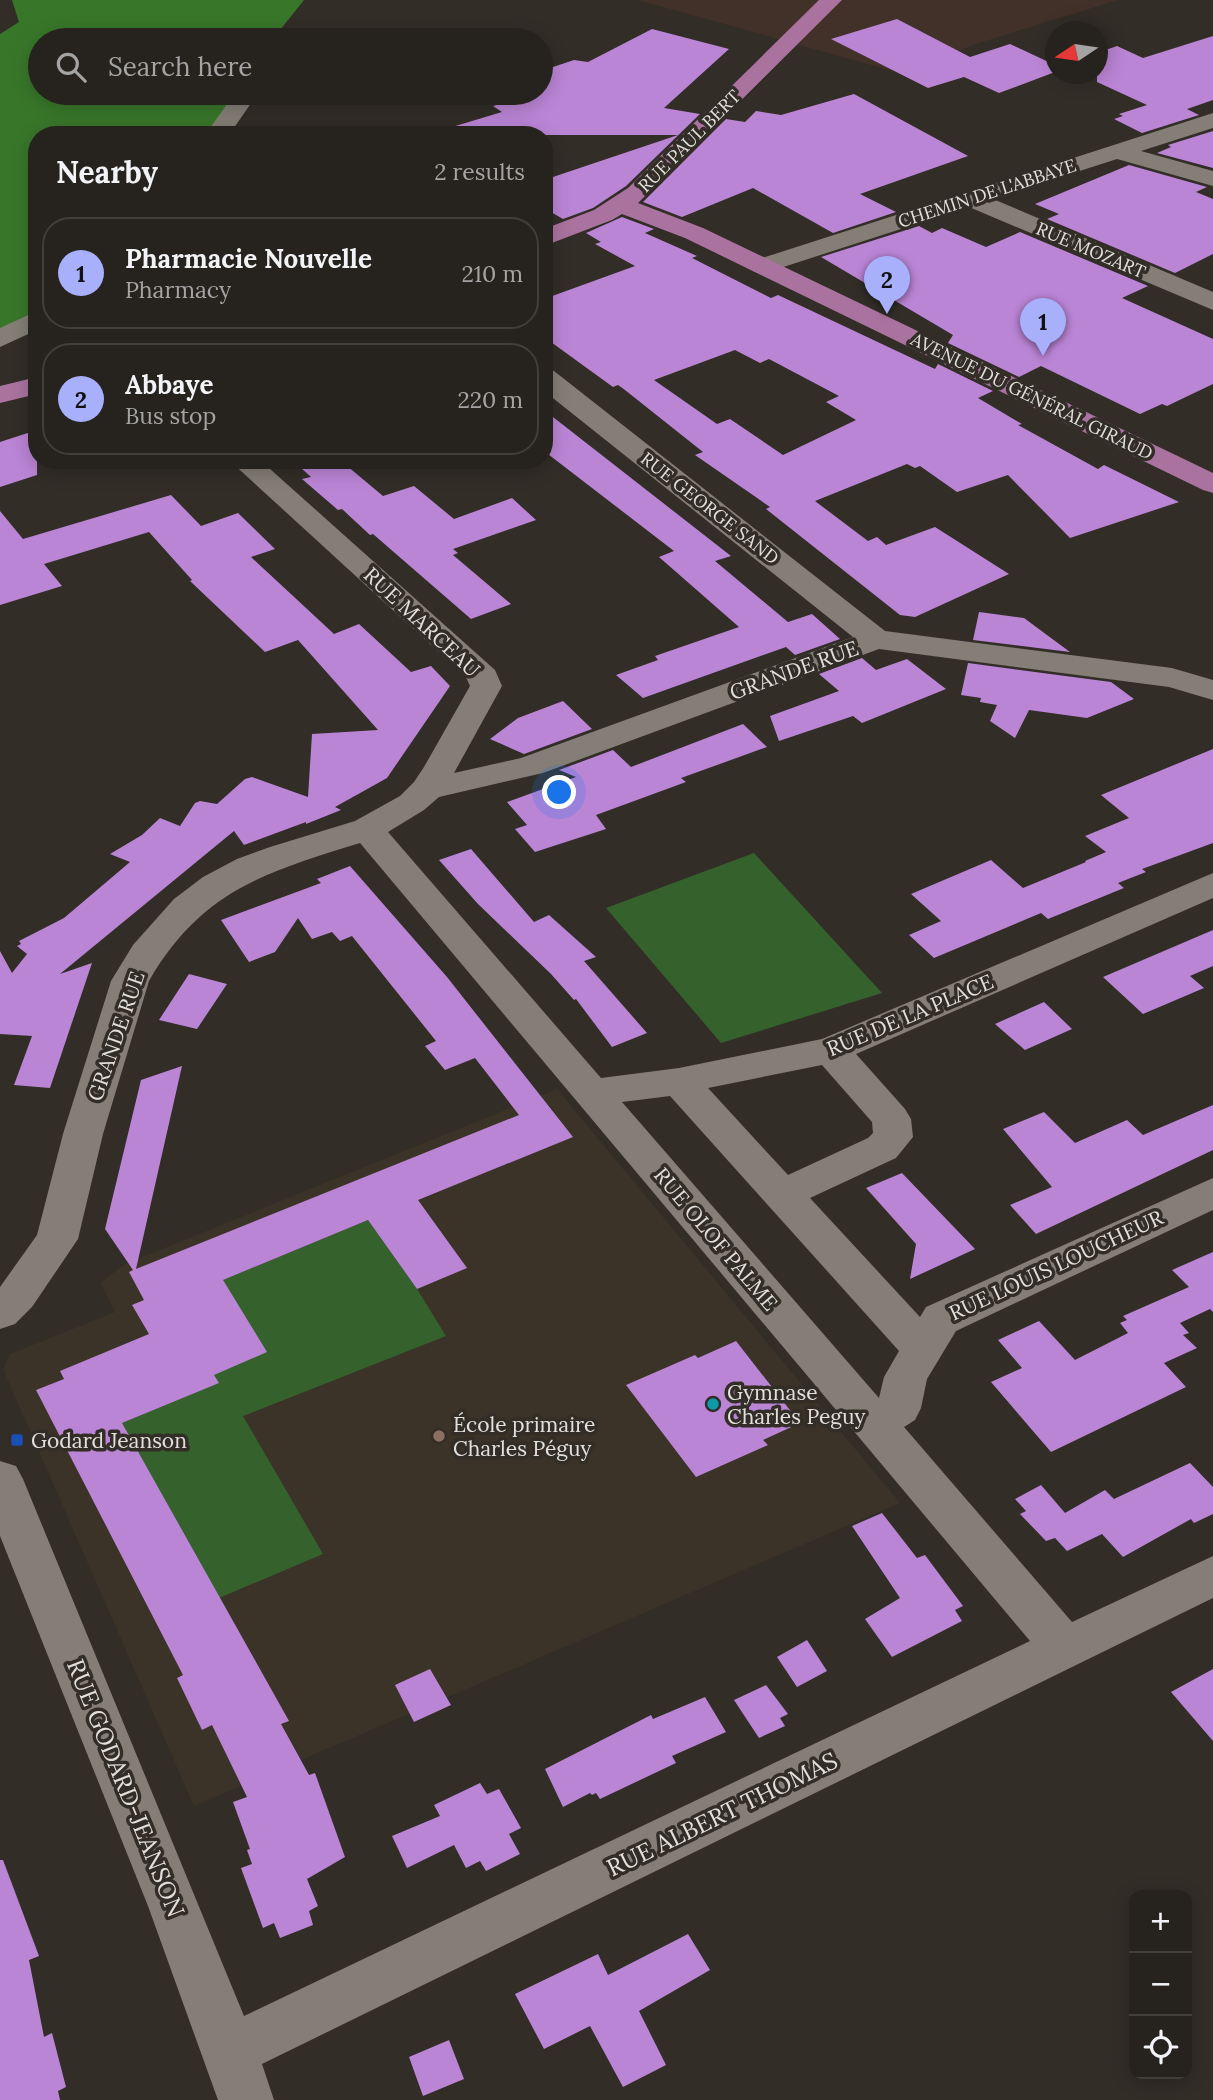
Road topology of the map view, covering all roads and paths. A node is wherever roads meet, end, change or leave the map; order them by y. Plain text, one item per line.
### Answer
1 (831, 0) edge
2 (238, 105) edge
3 (1213, 120) edge
4 (223, 126) edge
5 (1115, 151) junction
6 (1213, 179) edge
7 (969, 198) junction
8 (621, 205) junction
9 (553, 235) edge
10 (762, 266) junction
11 (1213, 302) edge
12 (28, 324) edge
13 (0, 339) edge
14 (553, 384) edge
15 (28, 387) edge
16 (0, 395) edge
17 (253, 469) edge
18 (1213, 484) edge
19 (876, 639) junction
20 (1213, 690) edge
21 (427, 789) junction
22 (367, 829) junction
23 (1213, 884) edge
24 (831, 1051) junction
25 (679, 1081) junction
26 (592, 1093) junction
27 (1213, 1193) edge
28 (783, 1194) junction
29 (0, 1313) edge
30 (923, 1349) junction
31 (874, 1424) junction
32 (0, 1479) edge
33 (1213, 1576) edge
34 (1065, 1648) junction
35 (230, 2051) junction
36 (246, 2100) edge

1 - 8 main road, RUE PAUL BERT
2 - 4 street
3 - 5 street, CHEMIN DE L'ABBAYE
5 - 6 street
5 - 7 street, CHEMIN DE L'ABBAYE
7 - 10 street, CHEMIN DE L'ABBAYE
7 - 11 street, RUE MOZART
8 - 9 main road, RUE PAUL BERT
8 - 10 main road, AVENUE DU GÉNÉRAL GIRAUD
10 - 18 main road, AVENUE DU GÉNÉRAL GIRAUD
12 - 13 street
14 - 19 street, RUE GEORGE SAND
15 - 16 main road
17 - 21 street, RUE MARCEAU
19 - 20 street, GRANDE RUE
19 - 21 street, GRANDE RUE
21 - 22 street, RUE MARCEAU
22 - 26 street, RUE OLOF PALME
22 - 29 street, GRANDE RUE
23 - 24 street, RUE DE LA PLACE
24 - 25 street, RUE DE LA PLACE
24 - 28 street
25 - 26 street, RUE DE LA PLACE
25 - 28 street
26 - 31 street, RUE OLOF PALME
27 - 30 street, RUE LOUIS LOUCHEUR
28 - 30 street
30 - 31 street, RUE LOUIS LOUCHEUR
31 - 34 street, RUE OLOF PALME
32 - 35 street, RUE GODARD-JEANSON
33 - 34 street, RUE ALBERT THOMAS
34 - 35 street, RUE ALBERT THOMAS
35 - 36 street, RUE GODARD-JEANSON

